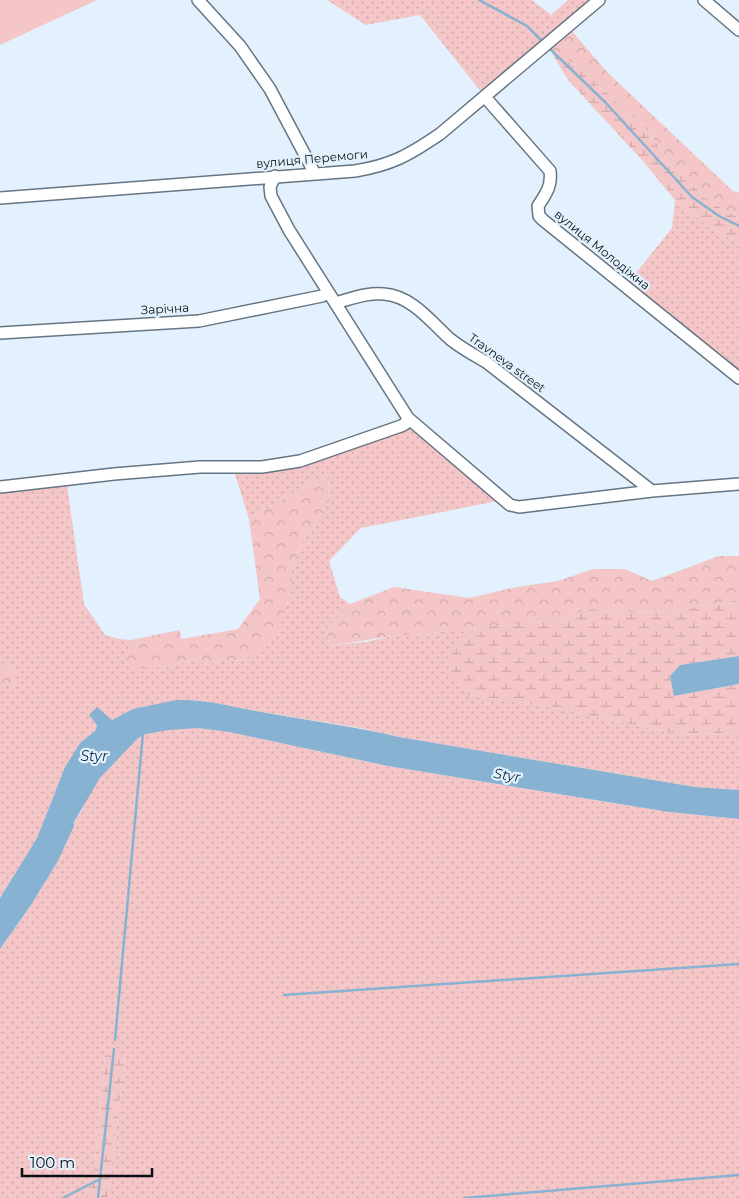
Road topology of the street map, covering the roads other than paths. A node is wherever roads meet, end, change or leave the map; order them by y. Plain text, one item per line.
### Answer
1 (198, 0) edge
2 (600, 0) edge
3 (704, 0) edge
4 (739, 30) edge
5 (485, 96) junction
6 (315, 174) junction
7 (275, 176) junction
8 (0, 198) edge
9 (329, 293) junction
10 (335, 303) junction
11 (0, 333) edge
12 (739, 378) edge
13 (408, 418) junction
14 (739, 484) edge
15 (0, 487) edge
16 (652, 490) junction

1 - 6 street
2 - 5 street, вулиця Перемоги
3 - 4 street
5 - 6 street, вулиця Перемоги
5 - 12 street, вулиця Молодіжна
6 - 7 street, вулиця Перемоги
7 - 8 street, вулиця Перемоги
7 - 9 street
9 - 10 street
9 - 11 street, Зарічна
10 - 13 street
10 - 16 street, Travneva street
13 - 15 street
13 - 16 street
14 - 16 street

